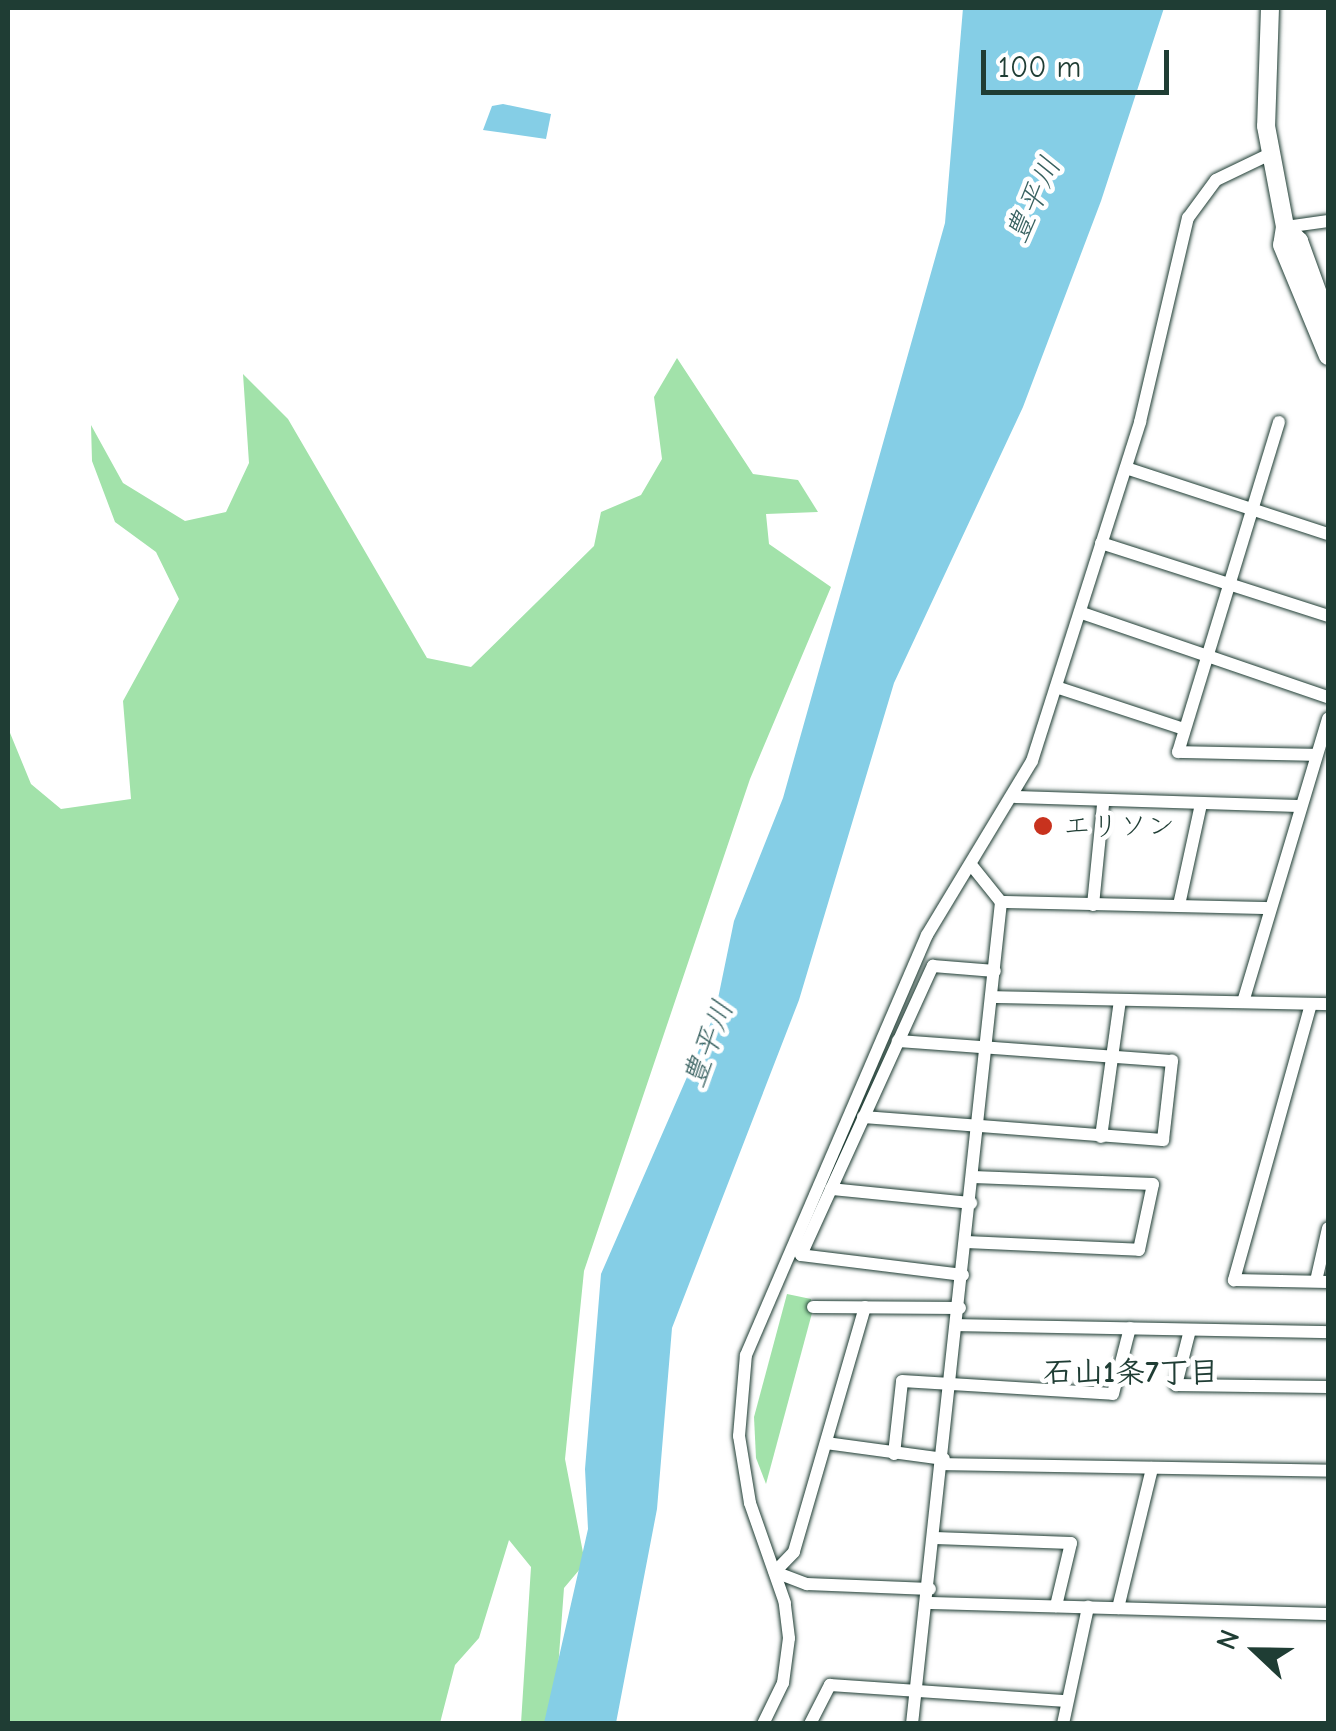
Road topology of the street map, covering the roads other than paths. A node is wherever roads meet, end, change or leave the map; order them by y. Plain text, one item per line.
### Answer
1 (1270, 8) edge
2 (1270, 154) junction
3 (1328, 220) edge
4 (1286, 227) junction
5 (1328, 320) edge
6 (1328, 356) edge
7 (1279, 422) dead end
8 (1126, 468) junction
9 (1252, 508) junction
10 (1328, 534) edge
11 (1102, 544) junction
12 (1229, 584) junction
13 (1082, 613) junction
14 (1328, 616) edge
15 (1208, 657) junction
16 (1056, 688) junction
17 (1328, 697) edge
18 (1328, 718) edge
19 (1184, 729) junction
20 (1316, 755) junction
21 (1015, 797) junction
22 (1104, 804) junction
23 (1202, 804) junction
24 (1300, 806) junction
25 (973, 867) junction
26 (1001, 902) junction
27 (1093, 906) junction
28 (1179, 906) junction
29 (1268, 908) junction
30 (995, 971) junction
31 (992, 997) junction
32 (1120, 1000) junction
33 (1243, 1002) junction
34 (1311, 1004) junction
35 (1328, 1004) edge
36 (898, 1041) junction
37 (986, 1052) junction
38 (1112, 1058) junction
39 (864, 1118) junction
40 (978, 1130) junction
41 (1101, 1137) junction
42 (973, 1177) junction
43 (831, 1189) junction
44 (970, 1202) junction
45 (1328, 1228) edge
46 (966, 1242) junction
47 (963, 1275) junction
48 (1322, 1282) edge
49 (813, 1307) dead end
50 (865, 1307) junction
51 (960, 1308) junction
52 (958, 1325) junction
53 (1130, 1328) junction
54 (1190, 1330) junction
55 (1328, 1332) edge
56 (952, 1384) junction
57 (1328, 1387) edge
58 (826, 1443) junction
59 (894, 1454) junction
60 (943, 1462) junction
61 (1152, 1468) junction
62 (1328, 1471) edge
63 (936, 1538) junction
64 (775, 1572) junction
65 (929, 1596) junction
66 (1056, 1606) junction
67 (1088, 1607) junction
68 (1118, 1608) junction
69 (1328, 1614) edge
70 (916, 1694) junction
71 (1066, 1701) junction
72 (764, 1724) edge
73 (810, 1724) edge
74 (912, 1724) edge
75 (1062, 1724) edge

1 - 2 highway
2 - 4 highway
2 - 8 street
3 - 4 street
4 - 5 highway
4 - 6 highway
7 - 9 street
8 - 9 street
8 - 11 street
9 - 10 street
9 - 12 street
11 - 12 street
11 - 13 street
12 - 14 street
12 - 15 street
13 - 15 street
13 - 16 street
15 - 17 street
15 - 19 street
16 - 19 street
16 - 21 street
18 - 20 street
19 - 20 street
20 - 24 street
21 - 22 street
21 - 25 street
22 - 23 street
22 - 27 street
23 - 24 street
23 - 28 street
24 - 29 street
25 - 26 street
25 - 64 street
26 - 27 street
26 - 30 street
27 - 28 street
28 - 29 street
29 - 33 street
30 - 31 street
30 - 36 street
31 - 32 street
31 - 37 street
32 - 33 street
32 - 38 street
33 - 34 street
34 - 35 street
34 - 48 street
36 - 37 street
36 - 39 street
37 - 38 street
37 - 40 street
38 - 41 street
38 - 41 street
39 - 40 street
39 - 43 street
40 - 41 street
40 - 42 street
42 - 44 street
42 - 46 street
43 - 44 street
43 - 47 street
44 - 46 street
45 - 48 street
46 - 47 street
47 - 51 street
49 - 50 street
50 - 51 street
50 - 58 street
51 - 52 street
52 - 53 street
52 - 56 street
53 - 54 street
53 - 56 street
54 - 55 street
54 - 57 street
56 - 59 street
56 - 60 street
58 - 59 street
58 - 64 street
59 - 60 street
60 - 61 street
60 - 63 street
61 - 62 street
61 - 68 street
63 - 65 street
63 - 66 street
64 - 65 street
64 - 72 street
65 - 66 street
65 - 70 street
66 - 67 street
67 - 68 street
67 - 71 street
68 - 69 street
70 - 71 street
70 - 73 street
70 - 74 street
71 - 75 street

